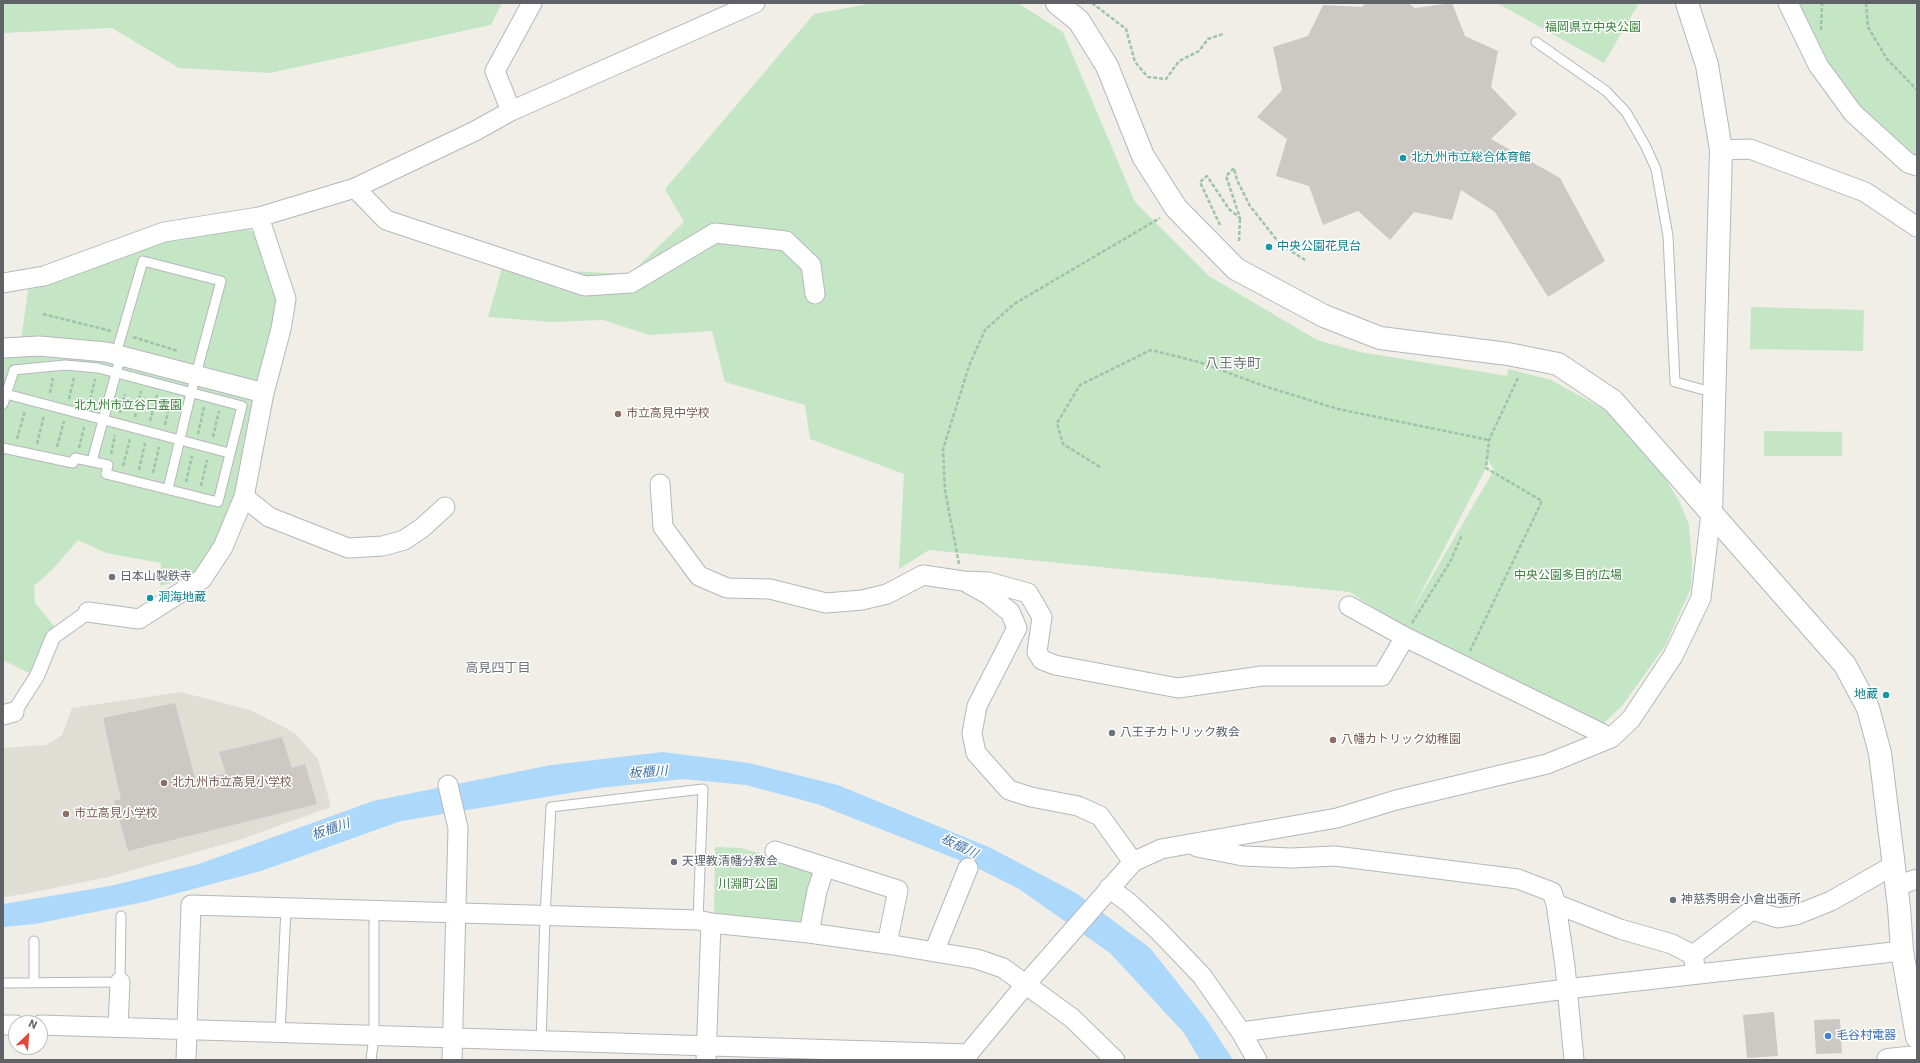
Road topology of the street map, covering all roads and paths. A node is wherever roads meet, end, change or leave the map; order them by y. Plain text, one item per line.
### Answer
1 (532, 3) edge
2 (754, 3) edge
3 (1057, 3) edge
4 (1092, 3) edge
5 (1687, 3) edge
6 (1788, 3) edge
7 (1866, 3) edge
8 (1223, 34) dead end
9 (1536, 42) dead end
10 (1917, 90) edge
11 (512, 111) junction
12 (1721, 150) junction
13 (1917, 166) edge
14 (355, 188) junction
15 (1176, 208) junction
16 (259, 217) junction
17 (1240, 218) junction
18 (1221, 225) dead end
19 (1917, 227) edge
20 (1239, 241) dead end
21 (1306, 260) dead end
22 (3, 283) edge
23 (816, 294) dead end
24 (3, 348) edge
25 (118, 361) junction
26 (1518, 378) dead end
27 (193, 385) junction
28 (264, 393) junction
29 (1715, 393) junction
30 (6, 394) junction
31 (3, 404) edge
32 (102, 419) junction
33 (180, 440) junction
34 (1489, 440) junction
35 (3, 448) edge
36 (229, 453) junction
37 (92, 461) junction
38 (1100, 467) dead end
39 (660, 484) dead end
40 (168, 489) junction
41 (244, 497) junction
42 (445, 507) dead end
43 (1710, 513) junction
44 (1462, 535) dead end
45 (963, 581) junction
46 (1349, 606) dead end
47 (88, 612) joint
48 (1405, 636) junction
49 (1464, 664) junction
50 (8, 714) edge
51 (1611, 738) junction
52 (448, 785) dead end
53 (1186, 845) junction
54 (775, 851) dead end
55 (1133, 862) junction
56 (826, 867) junction
57 (968, 868) dead end
58 (1895, 875) junction
59 (1917, 879) edge
60 (1107, 891) junction
61 (1556, 904) junction
62 (286, 908) junction
63 (374, 911) junction
64 (455, 914) junction
65 (121, 916) dead end
66 (545, 916) junction
67 (704, 922) junction
68 (810, 933) junction
69 (34, 941) dead end
70 (887, 944) junction
71 (1902, 951) junction
72 (934, 952) junction
73 (1693, 955) junction
74 (1695, 974) junction
75 (34, 982) junction
76 (120, 982) junction
77 (3, 983) edge
78 (1026, 984) junction
79 (1566, 989) junction
80 (48, 1026) edge
81 (118, 1027) junction
82 (187, 1029) junction
83 (1241, 1032) junction
84 (280, 1033) junction
85 (374, 1036) junction
86 (1917, 1037) edge
87 (452, 1039) junction
88 (541, 1042) junction
89 (706, 1053) edge
90 (968, 1057) edge
91 (1917, 1057) edge
92 (186, 1060) edge
93 (371, 1060) edge
94 (452, 1060) edge
95 (1115, 1060) edge
96 (1257, 1060) edge
97 (1574, 1060) edge
98 (1888, 1060) edge

1 - 11 street
2 - 11 street
3 - 15 street
4 - 8 path
5 - 12 street
6 - 13 street
7 - 10 path
9 - 29 lane
11 - 14 street
12 - 19 street
12 - 29 street
14 - 16 street
14 - 23 street
15 - 43 street
15 - 45 path
16 - 22 street
16 - 28 street
17 - 18 path
17 - 20 path
17 - 21 path
24 - 25 street
25 - 27 street
25 - 27 lane
25 - 30 lane
25 - 32 lane
26 - 34 path
27 - 28 street
27 - 33 lane
27 - 36 lane
28 - 41 street
29 - 43 street
30 - 31 lane
30 - 32 lane
32 - 33 lane
32 - 37 lane
33 - 36 lane
33 - 40 lane
34 - 38 path
34 - 49 path
35 - 37 lane
36 - 40 lane
37 - 40 lane
39 - 45 street
41 - 42 street
41 - 47 street
43 - 51 street
43 - 58 street
44 - 48 path
45 - 48 street
45 - 55 street
46 - 48 street
47 - 50 street
48 - 49 street
49 - 51 street
51 - 53 street
52 - 64 street
53 - 55 street
53 - 61 street
54 - 56 street
55 - 60 street
56 - 68 street
56 - 70 street
57 - 72 street
58 - 59 street
58 - 71 street
58 - 73 street
60 - 78 street
60 - 83 street
61 - 73 street
61 - 79 street
62 - 63 street
62 - 82 street
62 - 84 lane
63 - 64 street
63 - 85 lane
64 - 66 street
64 - 87 street
65 - 76 lane
66 - 67 street
66 - 67 lane
66 - 88 lane
67 - 68 street
67 - 89 street
68 - 70 street
69 - 75 lane
70 - 72 street
71 - 74 street
71 - 86 street
72 - 78 street
73 - 74 street
74 - 79 street
75 - 76 lane
75 - 77 lane
76 - 81 street
78 - 90 street
78 - 95 street
79 - 83 street
79 - 97 street
80 - 81 street
81 - 82 street
82 - 84 street
82 - 92 street
83 - 96 street
84 - 85 street
85 - 87 street
85 - 93 lane
87 - 88 street
87 - 94 street
88 - 89 street
89 - 90 street
91 - 98 street

